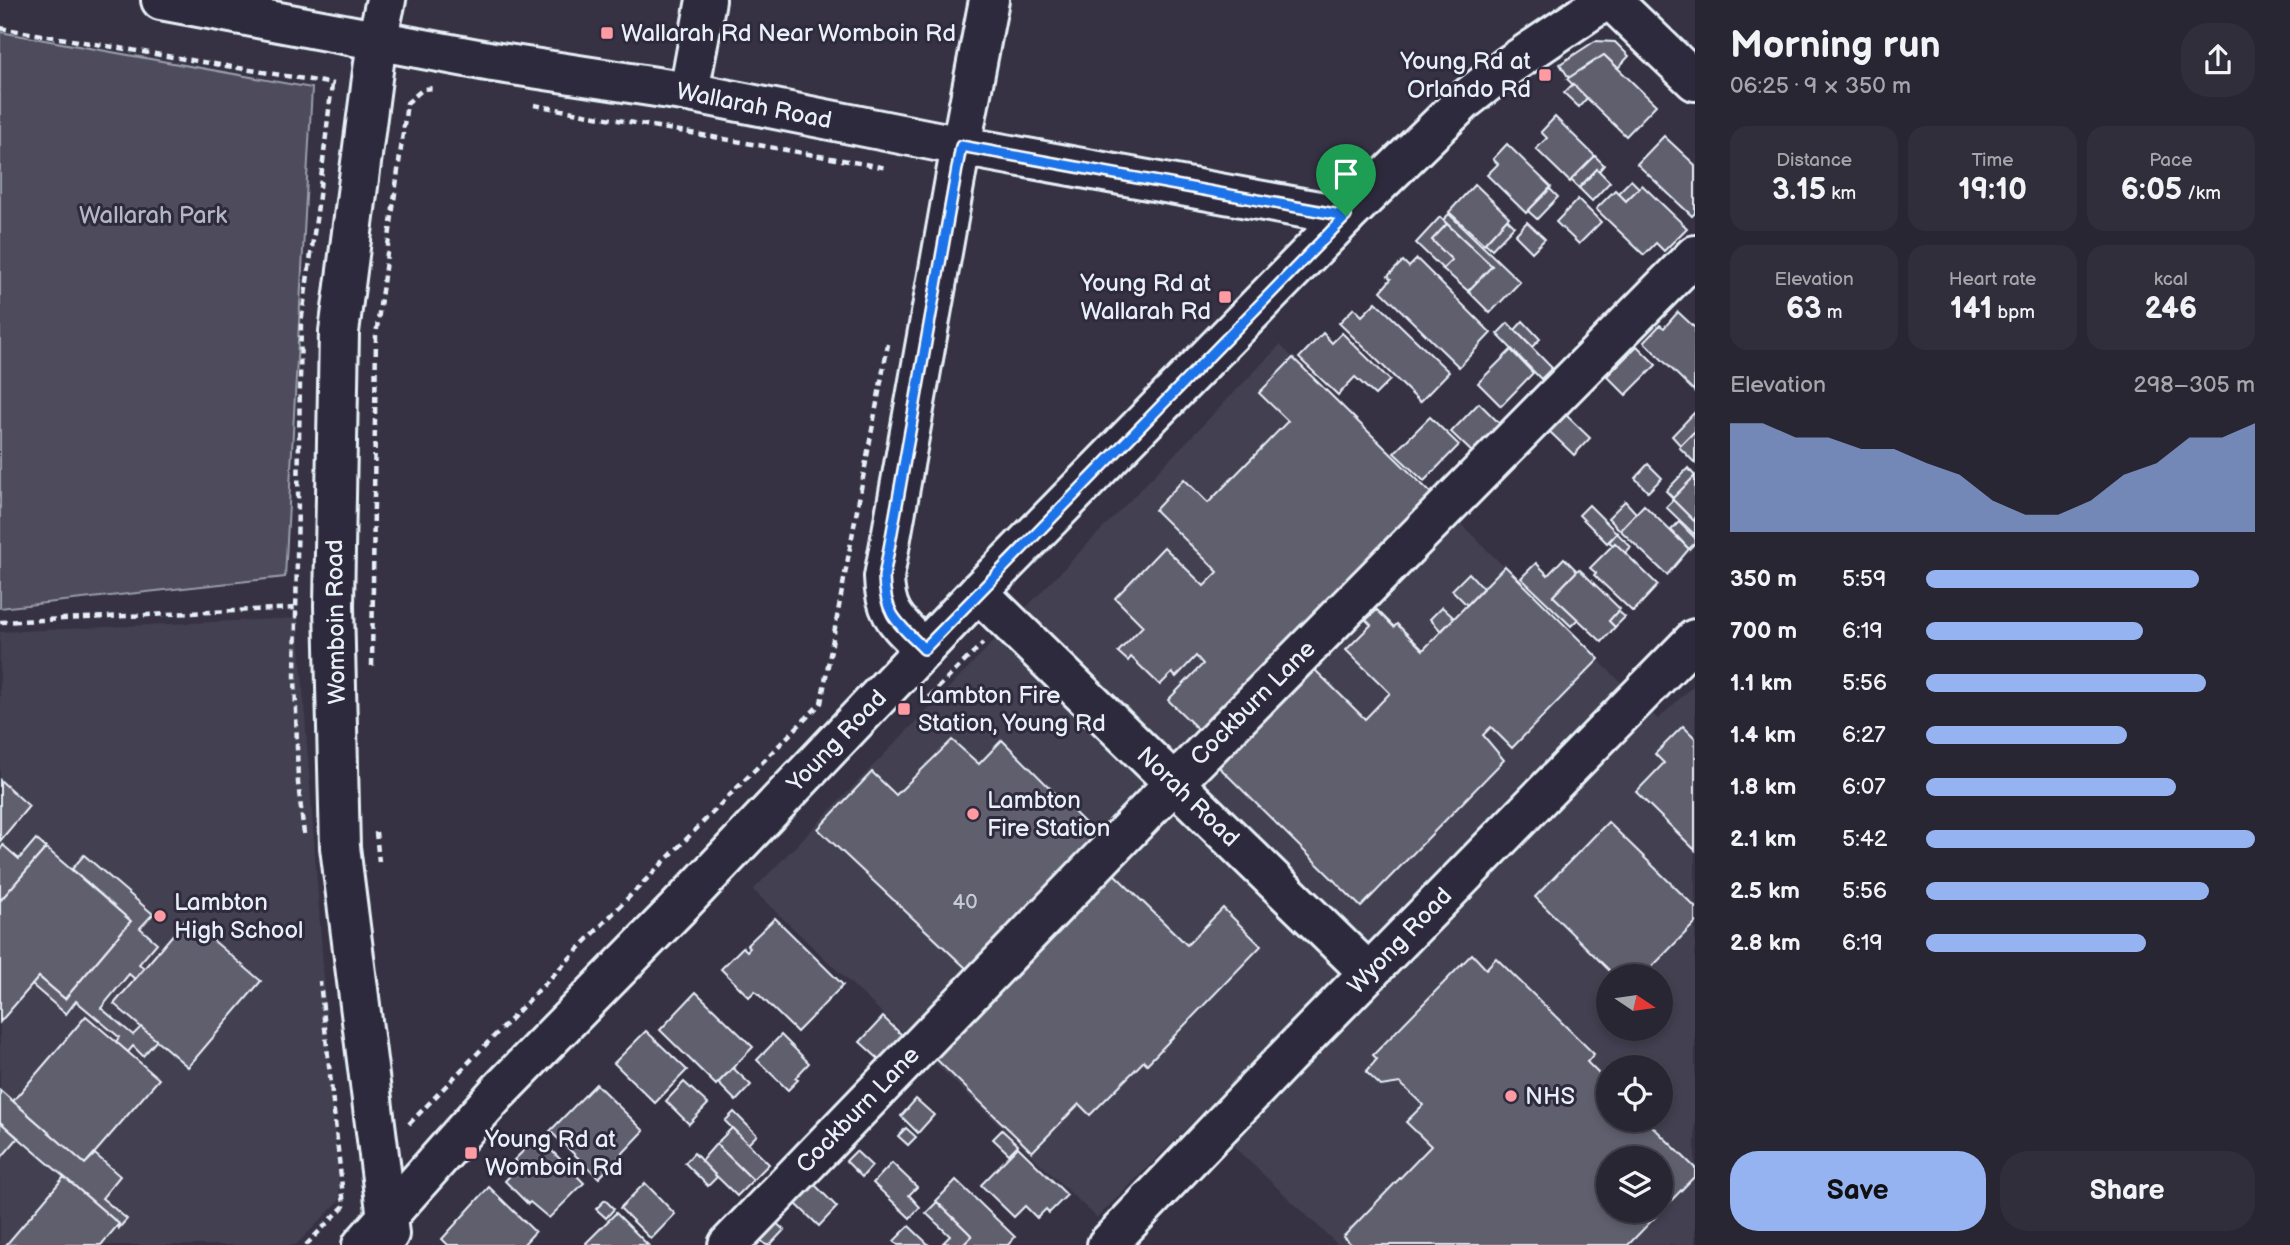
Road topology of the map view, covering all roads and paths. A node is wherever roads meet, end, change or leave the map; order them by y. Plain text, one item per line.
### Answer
1 (161, 0) edge
2 (386, 0) edge
3 (706, 0) edge
4 (989, 0) edge
5 (1608, 0) edge
6 (0, 28) edge
7 (377, 40) junction
8 (1695, 82) edge
9 (332, 85) dead end
10 (442, 89) dead end
11 (689, 92) junction
12 (523, 103) dead end
13 (961, 146) junction
14 (890, 169) dead end
15 (1346, 216) junction
16 (1695, 255) edge
17 (888, 344) dead end
18 (978, 592) junction
19 (334, 607) junction
20 (0, 622) edge
21 (1695, 639) edge
22 (924, 649) junction
23 (372, 675) dead end
24 (1174, 783) junction
25 (375, 828) dead end
26 (379, 867) dead end
27 (1369, 973) junction
28 (408, 1112) dead end
29 (344, 1206) dead end
30 (380, 1236) edge
31 (306, 1245) edge
32 (728, 1245) edge
33 (1107, 1245) edge

1 - 7 street, Wallarah Road
2 - 7 street, Womboin Road
3 - 11 street
4 - 13 street
5 - 8 street
5 - 15 street, Young Road
6 - 9 path
7 - 11 street, Wallarah Road
7 - 19 street, Womboin Road
10 - 23 path
11 - 13 street, Wallarah Road
12 - 14 path
13 - 15 street, Wallarah Road
13 - 22 street
15 - 18 street, Young Road
16 - 24 street, Cockburn Lane
17 - 28 path
18 - 22 street, Young Road
18 - 24 street, Norah Road
19 - 20 path
19 - 30 street, Womboin Road
21 - 27 street, Wyong Road
22 - 30 street, Young Road
24 - 27 street, Norah Road
24 - 32 street, Cockburn Lane
25 - 26 path
27 - 33 street, Wyong Road
29 - 31 path

